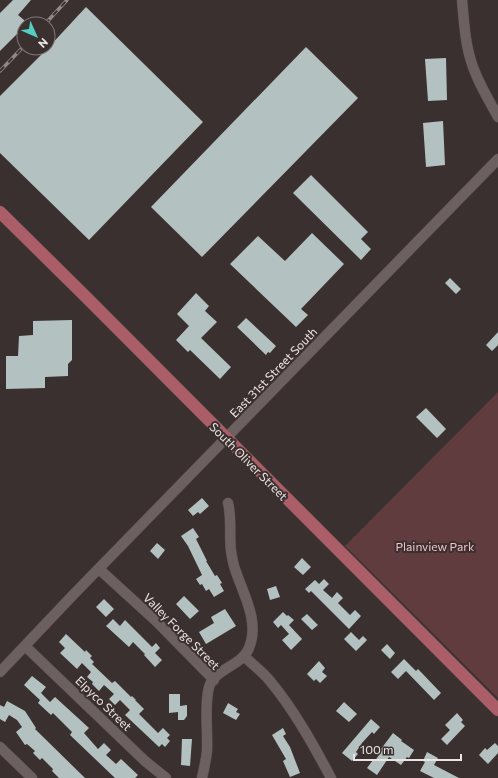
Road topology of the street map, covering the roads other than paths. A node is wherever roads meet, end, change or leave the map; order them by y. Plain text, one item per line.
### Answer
1 (462, 0) edge
2 (498, 117) edge
3 (498, 159) edge
4 (0, 212) edge
5 (227, 438) junction
6 (228, 503) dead end
7 (99, 569) junction
8 (25, 646) junction
9 (245, 657) junction
10 (0, 672) edge
11 (214, 680) junction
12 (498, 710) edge
13 (0, 747) edge
14 (32, 778) edge
15 (166, 778) edge
16 (202, 778) edge
17 (331, 778) edge

1 - 2 street
3 - 5 street, East 31st Street South
4 - 5 main road, South Oliver Street
5 - 7 street, East 31st Street South
5 - 12 main road, South Oliver Street
6 - 9 street
7 - 8 street, East 31st Street South
7 - 11 street, Valley Forge Street
8 - 10 street, East 31st Street South
8 - 15 street, Elpyco Street
9 - 11 street, Valley Forge Street
9 - 17 street
11 - 16 street
13 - 14 street

